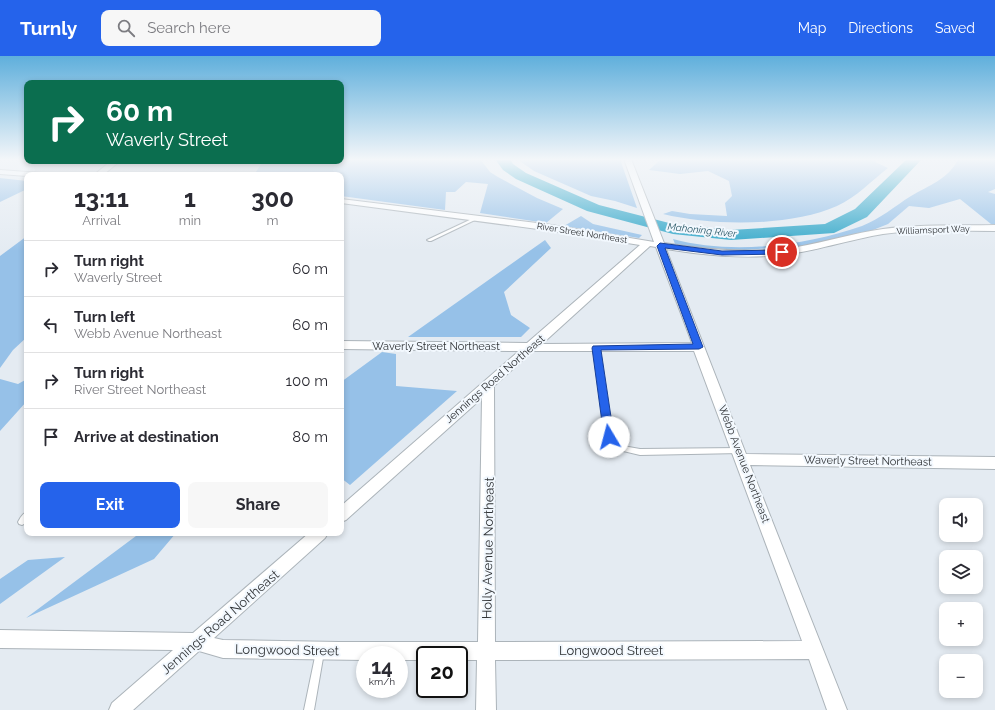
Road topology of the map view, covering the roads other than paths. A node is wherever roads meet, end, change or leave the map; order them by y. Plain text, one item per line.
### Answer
1 (639, 190) edge
2 (344, 201) edge
3 (477, 218) junction
4 (995, 228) edge
5 (429, 240) dead end
6 (654, 244) junction
7 (824, 246) joint
8 (344, 345) edge
9 (532, 347) junction
10 (699, 347) junction
11 (596, 348) junction
12 (488, 385) junction
13 (740, 455) junction
14 (995, 463) edge
15 (344, 512) edge
16 (24, 519) edge
17 (22, 522) dead end
18 (317, 536) edge
19 (0, 639) edge
20 (196, 642) junction
21 (321, 650) junction
22 (487, 650) junction
23 (814, 650) junction
24 (142, 690) junction
25 (119, 710) edge
26 (134, 710) edge
27 (309, 710) edge
28 (486, 710) edge
29 (837, 710) edge

1 - 6 street, Webb Avenue Northeast
2 - 3 street, River Street Northeast
3 - 5 lane
3 - 6 street, River Street Northeast
4 - 7 street, Williamsport Way
6 - 7 street, River Street Northeast
6 - 9 street, Jennings Road Northeast
6 - 10 street, Webb Avenue Northeast
8 - 9 street, Waverly Street Northeast
9 - 11 street, Waverly Street Northeast
9 - 12 street, Jennings Road Northeast
10 - 11 street, Waverly Street Northeast
10 - 13 street, Webb Avenue Northeast
11 - 13 lane
12 - 15 street, Jennings Road Northeast
12 - 22 street, Holly Avenue Northeast
13 - 14 street, Waverly Street Northeast
13 - 23 street, Webb Avenue Northeast
16 - 17 lane
18 - 20 street, Jennings Road Northeast
19 - 20 street, Longwood Street
20 - 21 street, Longwood Street
20 - 24 street, Jennings Road Northeast
21 - 22 street, Longwood Street
21 - 27 lane
22 - 23 street, Longwood Street
22 - 28 street, Holly Avenue Northeast
23 - 29 street, Webb Avenue Northeast
24 - 25 street, Jennings Road Northeast
24 - 26 street

